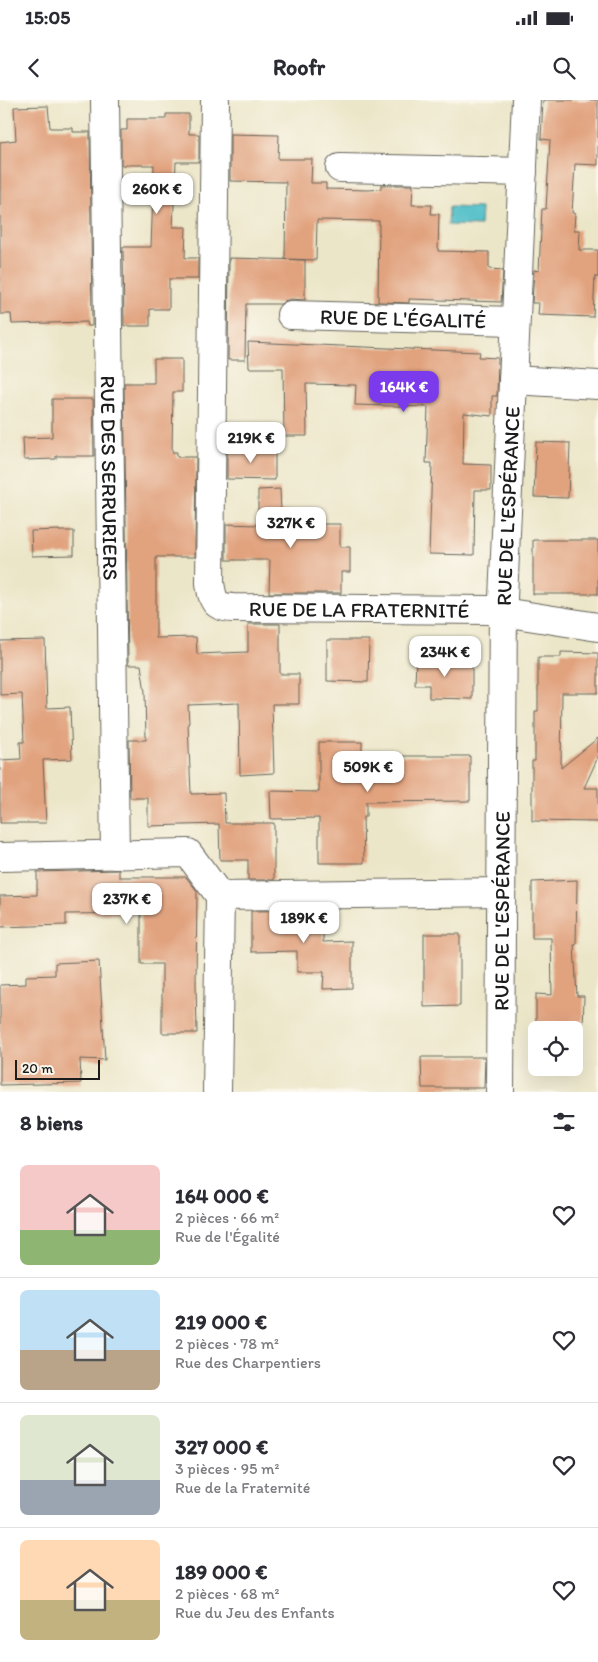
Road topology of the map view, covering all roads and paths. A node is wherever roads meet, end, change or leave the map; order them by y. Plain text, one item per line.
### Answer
1 (105, 100) edge
2 (214, 100) edge
3 (526, 100) edge
4 (340, 168) dead end
5 (523, 172) junction
6 (291, 315) dead end
7 (515, 321) junction
8 (513, 380) junction
9 (598, 385) edge
10 (502, 611) junction
11 (598, 627) edge
12 (115, 855) junction
13 (0, 857) edge
14 (501, 892) junction
15 (220, 896) junction
16 (216, 1092) edge
17 (500, 1092) edge

1 - 12 street, RUE DES SERRURIERS
2 - 10 street, RUE DE LA FRATERNITÉ
3 - 5 street, RUE DE L'ESPÉRANCE
4 - 5 street
5 - 7 street, RUE DE L'ESPÉRANCE
6 - 7 street, RUE DE L'ÉGALITÉ
7 - 8 street, RUE DE L'ESPÉRANCE
8 - 9 street
8 - 10 street, RUE DE L'ESPÉRANCE
10 - 11 street, RUE DE LA FRATERNITÉ
10 - 14 street, RUE DE L'ESPÉRANCE
12 - 13 street
12 - 15 street
14 - 15 street
14 - 17 street, RUE DE L'ESPÉRANCE
15 - 16 street

